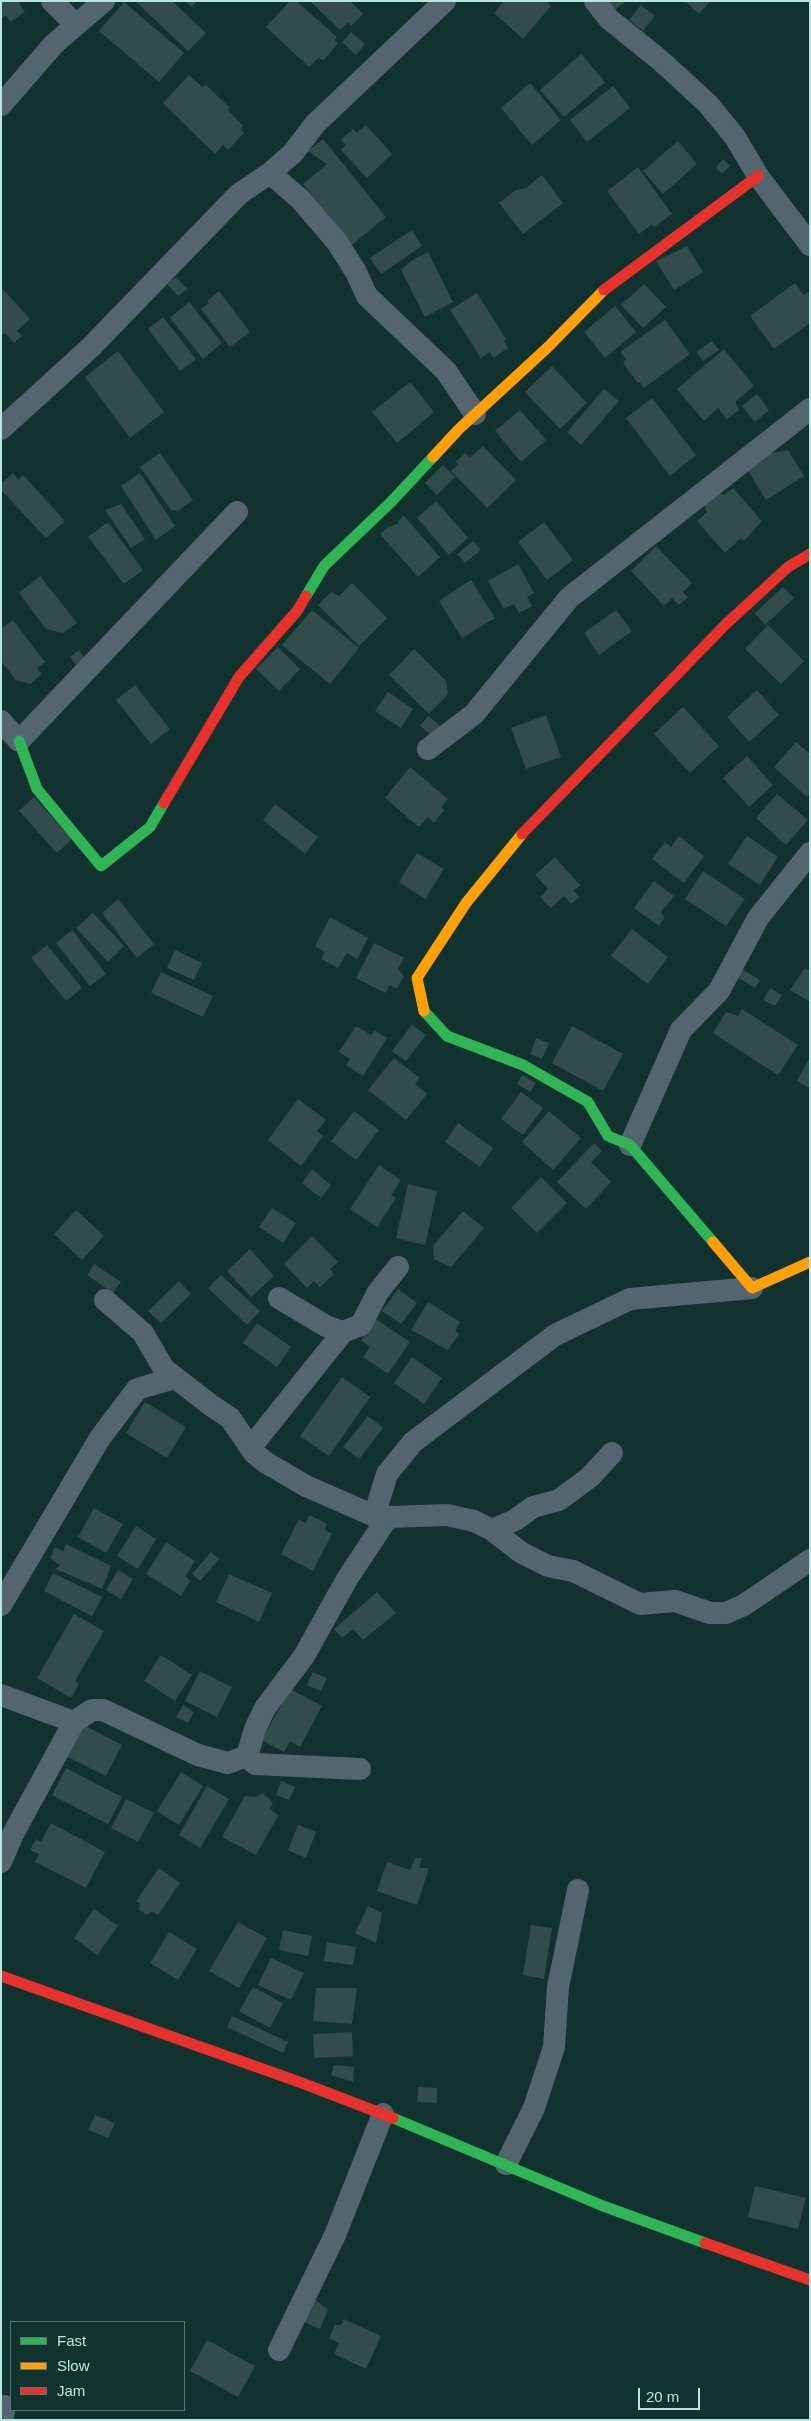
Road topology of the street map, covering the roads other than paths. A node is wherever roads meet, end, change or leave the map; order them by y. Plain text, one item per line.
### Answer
1 (52, 1) edge
2 (104, 1) edge
3 (445, 1) edge
4 (595, 1) edge
5 (76, 25) junction
6 (1, 105) edge
7 (270, 173) junction
8 (758, 176) junction
9 (810, 245) edge
10 (810, 409) edge
11 (475, 414) junction
12 (1, 429) edge
13 (237, 512) dead end
14 (810, 554) edge
15 (1, 721) edge
16 (19, 741) junction
17 (428, 749) dead end
18 (810, 853) edge
19 (630, 1145) junction
20 (810, 1262) edge
21 (398, 1267) dead end
22 (752, 1288) junction
23 (279, 1298) dead end
24 (105, 1300) dead end
25 (343, 1332) junction
26 (176, 1378) junction
27 (251, 1447) junction
28 (612, 1453) dead end
29 (380, 1519) junction
30 (492, 1530) junction
31 (810, 1560) edge
32 (1, 1605) edge
33 (1, 1694) edge
34 (74, 1722) junction
35 (247, 1756) junction
36 (360, 1769) dead end
37 (1, 1862) edge
38 (578, 1890) dead end
39 (1, 1976) edge
40 (383, 2114) junction
41 (506, 2164) junction
42 (810, 2280) edge
43 (279, 2350) dead end

1 - 5 street
2 - 5 street
3 - 7 street
4 - 8 street
5 - 6 street
7 - 11 street
7 - 12 street
8 - 9 street
8 - 11 street
10 - 17 street
11 - 16 street
13 - 16 street
14 - 19 street
15 - 16 street
18 - 19 street
19 - 22 street
20 - 22 street
21 - 25 street
22 - 29 street
23 - 25 street
24 - 26 street
25 - 27 street
26 - 27 street
26 - 32 street
27 - 29 street
28 - 30 street
29 - 30 street
29 - 35 street
30 - 31 street
33 - 34 street
34 - 35 street
34 - 37 street
35 - 36 street
38 - 41 street
39 - 40 street
40 - 41 street
40 - 43 street
41 - 42 street

